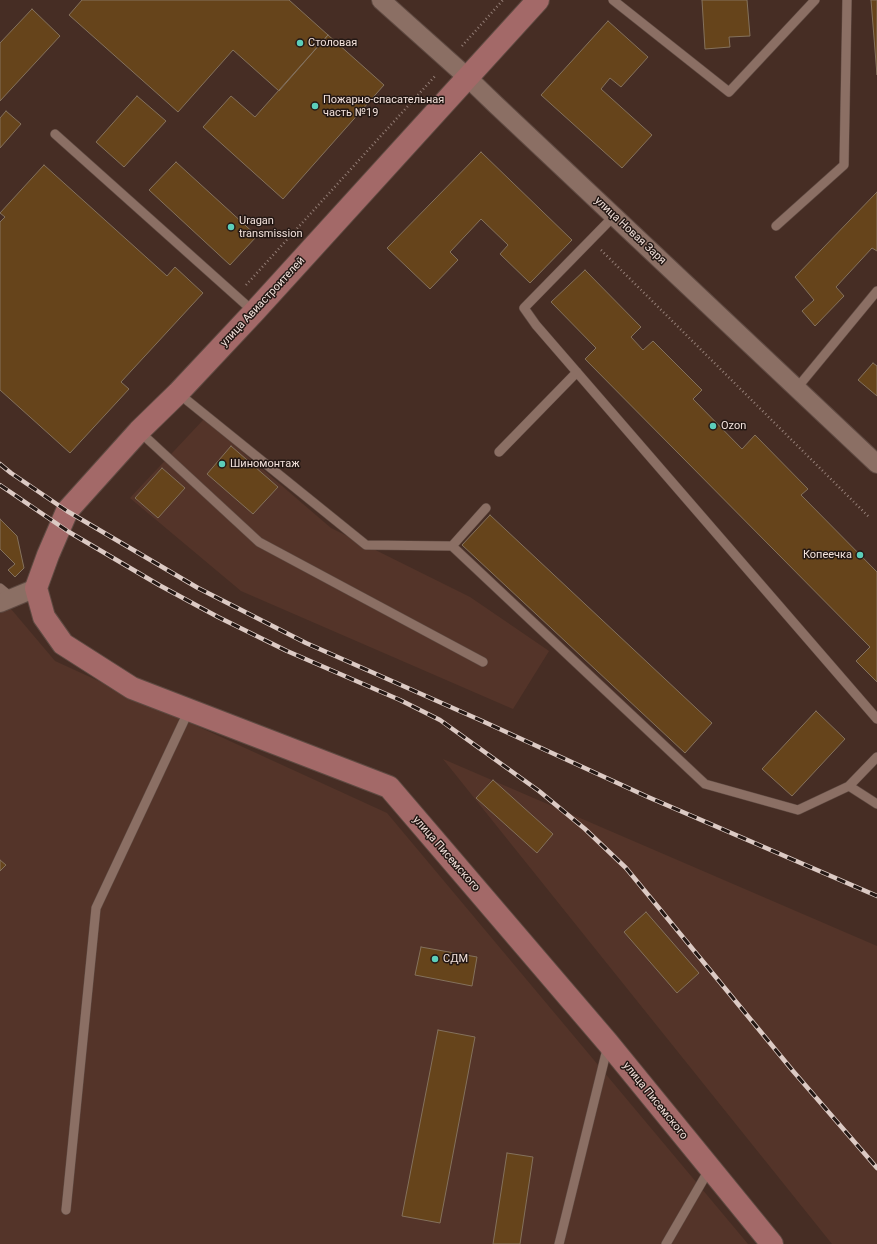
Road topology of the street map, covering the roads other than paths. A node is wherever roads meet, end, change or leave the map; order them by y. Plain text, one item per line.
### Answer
1 (381, 0) edge
2 (538, 0) edge
3 (613, 0) edge
4 (815, 0) edge
5 (847, 0) edge
6 (468, 77) junction
7 (55, 134) dead end
8 (614, 216) junction
9 (776, 226) dead end
10 (877, 291) edge
11 (254, 312) junction
12 (577, 372) junction
13 (797, 388) junction
14 (178, 393) junction
15 (139, 431) junction
16 (499, 452) dead end
17 (877, 464) edge
18 (486, 508) dead end
19 (452, 546) junction
20 (36, 588) junction
21 (4, 596) edge
22 (483, 662) dead end
23 (189, 710) junction
24 (877, 719) edge
25 (877, 757) edge
26 (849, 786) junction
27 (877, 804) edge
28 (608, 1043) junction
29 (710, 1168) junction
30 (66, 1210) dead end
31 (559, 1244) edge
32 (666, 1244) edge
33 (772, 1244) edge

1 - 6 street, улица Новая Заря
2 - 6 street, улица Авиастроителей
3 - 4 lane
5 - 9 lane
6 - 8 street, улица Новая Заря
6 - 11 street, улица Авиастроителей
7 - 11 lane
8 - 12 lane
8 - 13 street, улица Новая Заря
10 - 13 lane
11 - 14 street, улица Авиастроителей
12 - 16 lane
12 - 24 lane
13 - 17 street, улица Новая Заря
14 - 15 street, улица Авиастроителей
14 - 19 lane
15 - 20 street, улица Авиастроителей
15 - 22 lane
18 - 19 lane
19 - 26 lane
20 - 21 street
20 - 23 street, улица Писемского
23 - 28 street, улица Писемского
23 - 30 lane
25 - 26 lane
26 - 27 lane
28 - 29 street, улица Писемского
28 - 31 lane
29 - 32 lane
29 - 33 street, улица Писемского

